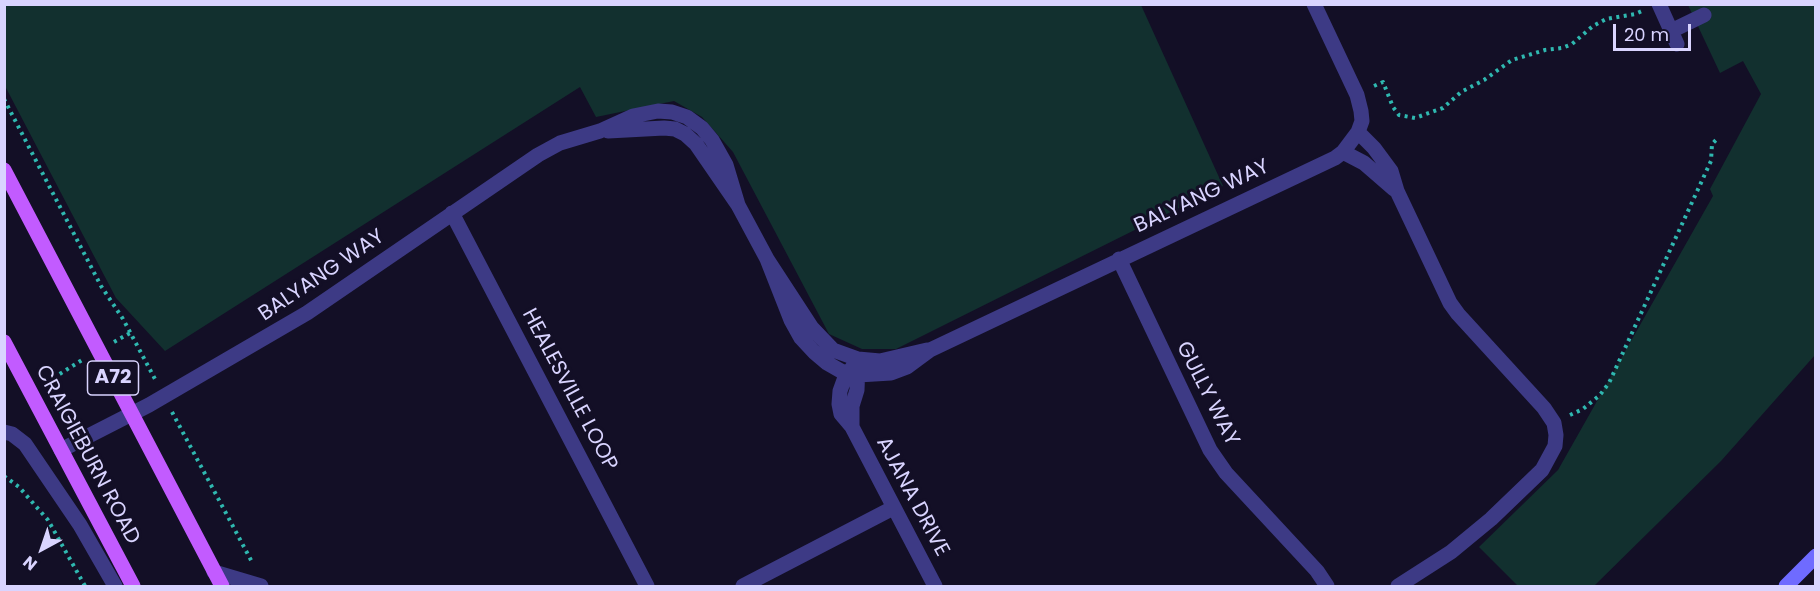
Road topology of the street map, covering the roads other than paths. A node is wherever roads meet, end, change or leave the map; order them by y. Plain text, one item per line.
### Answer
1 (1314, 4) edge
2 (1652, 7) edge
3 (1704, 15) dead end
4 (1358, 132) junction
5 (1343, 152) junction
6 (4, 170) edge
7 (1397, 191) junction
8 (452, 213) junction
9 (767, 259) junction
10 (1119, 259) junction
11 (4, 342) edge
12 (930, 350) junction
13 (858, 358) junction
14 (853, 374) junction
15 (131, 414) junction
16 (4, 432) edge
17 (61, 450) junction
18 (893, 508) junction
19 (1815, 556) edge
20 (214, 572) junction
21 (115, 586) edge
22 (133, 586) edge
23 (222, 586) edge
24 (261, 586) edge
25 (647, 586) edge
26 (743, 586) edge
27 (935, 586) edge
28 (1327, 586) edge
29 (1398, 586) edge
30 (1786, 586) edge

1 - 4 street
2 - 3 street
4 - 5 street, BALYANG WAY
4 - 7 street
5 - 7 street
5 - 10 street, BALYANG WAY
6 - 15 main road, A72
7 - 29 street
8 - 9 street, BALYANG WAY
8 - 15 street, BALYANG WAY
8 - 25 street, HEALESVILLE LOOP
9 - 13 street, BALYANG WAY
9 - 14 street, BALYANG WAY
10 - 12 street, BALYANG WAY
10 - 28 street, GULLY WAY
11 - 17 main road, CRAIGIEBURN ROAD
12 - 13 street, BALYANG WAY
12 - 14 street, BALYANG WAY
13 - 14 street, AJANA DRIVE
14 - 18 street, AJANA DRIVE
15 - 17 street, BALYANG WAY
15 - 20 main road, A72
16 - 21 street
17 - 22 main road, CRAIGIEBURN ROAD
18 - 26 street
18 - 27 street, AJANA DRIVE
19 - 30 main road
20 - 23 main road, A72
20 - 24 street

